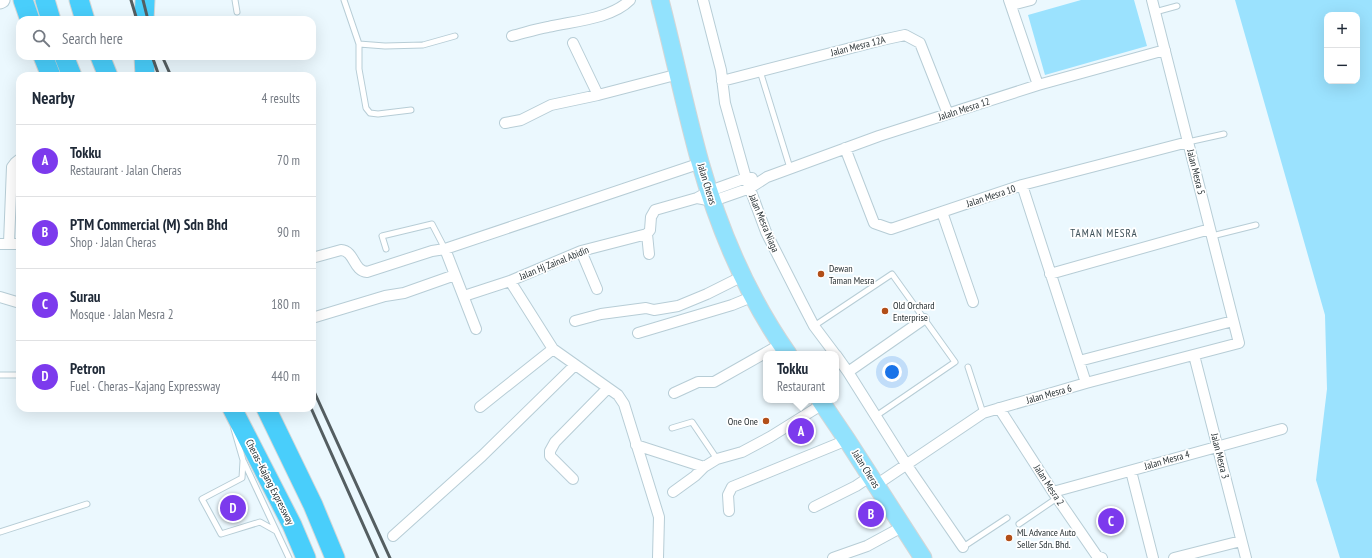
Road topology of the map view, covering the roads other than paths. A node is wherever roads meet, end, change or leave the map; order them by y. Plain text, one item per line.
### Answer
1 (23, 0) edge
2 (45, 0) edge
3 (79, 0) edge
4 (145, 0) edge
5 (235, 0) edge
6 (344, 0) edge
7 (630, 0) edge
8 (660, 0) edge
9 (703, 0) edge
10 (1031, 0) edge
11 (1152, 0) edge
12 (1010, 3) edge
13 (1177, 6) dead end
14 (237, 12) dead end
15 (1155, 12) junction
16 (29, 16) edge
17 (50, 16) edge
18 (84, 16) edge
19 (144, 16) edge
20 (455, 36) dead end
21 (512, 36) dead end
22 (573, 43) dead end
23 (359, 44) junction
24 (1165, 50) junction
25 (44, 60) edge
26 (66, 60) edge
27 (102, 60) edge
28 (144, 60) edge
29 (760, 71) junction
30 (49, 72) edge
31 (70, 72) edge
32 (106, 72) edge
33 (145, 72) edge
34 (679, 74) junction
35 (722, 82) junction
36 (1038, 86) junction
37 (598, 95) junction
38 (411, 110) dead end
39 (948, 114) junction
40 (505, 123) dead end
41 (1224, 134) dead end
42 (1188, 142) junction
43 (845, 148) junction
44 (16, 162) edge
45 (701, 163) junction
46 (790, 168) junction
47 (767, 177) junction
48 (746, 178) junction
49 (1022, 186) junction
50 (750, 188) junction
51 (707, 197) junction
52 (942, 212) junction
53 (1256, 225) dead end
54 (1211, 233) junction
55 (647, 234) junction
56 (4, 244) edge
57 (16, 244) edge
58 (386, 249) dead end
59 (446, 249) junction
60 (581, 250) junction
61 (649, 254) dead end
62 (316, 257) edge
63 (1050, 274) junction
64 (455, 275) junction
65 (742, 276) junction
66 (510, 281) junction
67 (597, 289) dead end
68 (464, 296) junction
69 (754, 296) junction
70 (0, 297) edge
71 (16, 302) edge
72 (973, 302) dead end
73 (316, 317) edge
74 (924, 319) junction
75 (575, 321) dead end
76 (1233, 321) junction
77 (814, 326) junction
78 (476, 329) dead end
79 (638, 333) dead end
80 (1239, 343) joint
81 (553, 349) junction
82 (785, 349) edge
83 (832, 351) edge
84 (1194, 355) junction
85 (763, 359) edge
86 (839, 360) edge
87 (1079, 361) junction
88 (575, 365) junction
89 (968, 367) dead end
90 (848, 372) junction
91 (0, 375) edge
92 (16, 375) edge
93 (1086, 383) junction
94 (608, 388) junction
95 (674, 394) dead end
96 (821, 403) edge
97 (823, 403) edge
98 (480, 407) dead end
99 (999, 408) junction
100 (232, 412) edge
101 (233, 412) edge
102 (268, 412) edge
103 (983, 413) junction
104 (876, 416) junction
105 (672, 428) dead end
106 (1282, 429) dead end
107 (847, 440) junction
108 (636, 445) junction
109 (1217, 446) junction
110 (717, 459) junction
111 (243, 460) junction
112 (906, 464) junction
113 (704, 467) junction
114 (1131, 471) junction
115 (573, 479) dead end
116 (873, 481) junction
117 (673, 492) dead end
118 (1055, 495) junction
119 (87, 504) dead end
120 (814, 506) dead end
121 (729, 511) dead end
122 (1007, 518) dead end
123 (1019, 524) dead end
124 (902, 527) junction
125 (277, 531) junction
126 (0, 532) edge
127 (393, 536) dead end
128 (1242, 541) junction
129 (963, 548) joint
130 (289, 558) edge
131 (306, 558) edge
132 (336, 558) edge
133 (658, 558) edge
134 (833, 558) edge
135 (923, 558) edge
136 (1102, 558) edge
137 (1153, 558) edge
138 (1174, 558) edge
139 (1246, 558) edge

1 - 16 highway
2 - 17 highway
3 - 18 highway
4 - 19 highway
5 - 14 lane
6 - 23 lane
7 - 21 street
8 - 34 main road, Jalan Cheras
9 - 35 street, Jalan Mesra Niaga
10 - 12 street
11 - 15 street, Jalan Mesra 5
12 - 36 street
13 - 15 lane
15 - 24 street, Jalan Mesra 5
20 - 23 lane
22 - 37 street
23 - 38 lane
24 - 36 street, Jalaln Mesra 12
24 - 42 street, Jalan Mesra 5
25 - 30 highway
26 - 31 highway
27 - 32 highway
28 - 33 highway
29 - 35 street, Jalan Mesra 12A
29 - 39 street, Jalan Mesra 12A
29 - 46 lane
34 - 37 street
34 - 45 main road, Jalan Cheras
35 - 48 street, Jalan Mesra Niaga
36 - 39 street, Jalaln Mesra 12
37 - 40 street
39 - 43 street, Jalaln Mesra 12
41 - 42 lane
42 - 49 street, Jalan Mesra 10
42 - 54 street, Jalan Mesra 5
43 - 46 street, Jalaln Mesra 12
43 - 52 street, Jalan Mesra 10
44 - 56 street
45 - 51 main road, Jalan Cheras
45 - 59 street
46 - 47 street, Jalaln Mesra 12
47 - 48 street
47 - 50 street
48 - 50 street, Jalan Mesra Niaga
48 - 51 street
49 - 52 street, Jalan Mesra 10
49 - 63 street
50 - 51 street
50 - 77 street, Jalan Mesra Niaga
51 - 55 street
51 - 65 main road, Jalan Cheras
52 - 72 street
53 - 54 lane
54 - 63 street
54 - 76 street, Jalan Mesra 5
55 - 60 street, Jalan Hj Zainal Abidin
55 - 61 street
56 - 57 street
58 - 59 lane
59 - 62 street
59 - 64 street
60 - 66 street, Jalan Hj Zainal Abidin
60 - 67 street
63 - 87 street
64 - 68 street
64 - 73 street
65 - 69 main road, Jalan Cheras
65 - 75 street
66 - 68 street, Jalan Hj Zainal Abidin
66 - 81 street
68 - 78 street
69 - 79 street
69 - 82 main road, Jalan Cheras
70 - 71 street
74 - 77 lane
74 - 90 street
74 - 104 lane
76 - 80 street, Jalan Mesra 5
76 - 87 street
77 - 83 street, Jalan Mesra Niaga
80 - 84 street, Jalan Mesra 6
81 - 88 street
81 - 98 street
84 - 93 street, Jalan Mesra 6
84 - 109 street, Jalan Mesra 3
85 - 95 street
86 - 90 street, Jalan Mesra Niaga
87 - 93 street
88 - 94 street
88 - 127 street
89 - 103 lane
90 - 104 street, Jalan Mesra Niaga
91 - 92 lane
93 - 99 street, Jalan Mesra 6
94 - 108 street
94 - 115 street
96 - 110 street
97 - 107 main road, Jalan Cheras
99 - 103 street, Jalan Mesra 6
99 - 118 street, Jalan Mesra 2
100 - 111 lane
101 - 131 highway, Cheras–Kajang Expressway
102 - 132 highway
103 - 112 street, Jalan Mesra 6
104 - 112 street, Jalan Mesra Niaga
105 - 110 lane
106 - 109 street, Jalan Mesra 4
107 - 116 main road, Jalan Cheras
107 - 121 street
108 - 113 street
108 - 133 street
109 - 114 street, Jalan Mesra 4
109 - 128 street, Jalan Mesra 3
110 - 113 street
111 - 125 lane
111 - 125 lane
112 - 116 street, Jalan Mesra 6
112 - 129 street, Jalan Mesra Niaga
113 - 117 street
114 - 118 street, Jalan Mesra 4
114 - 137 street
116 - 120 street, Jalan Mesra 6
116 - 124 main road, Jalan Cheras
118 - 123 lane
118 - 136 street, Jalan Mesra 2
119 - 126 lane
122 - 129 lane
124 - 134 street
124 - 135 main road, Jalan Cheras
125 - 130 lane
128 - 138 street
128 - 139 street, Jalan Mesra 3

